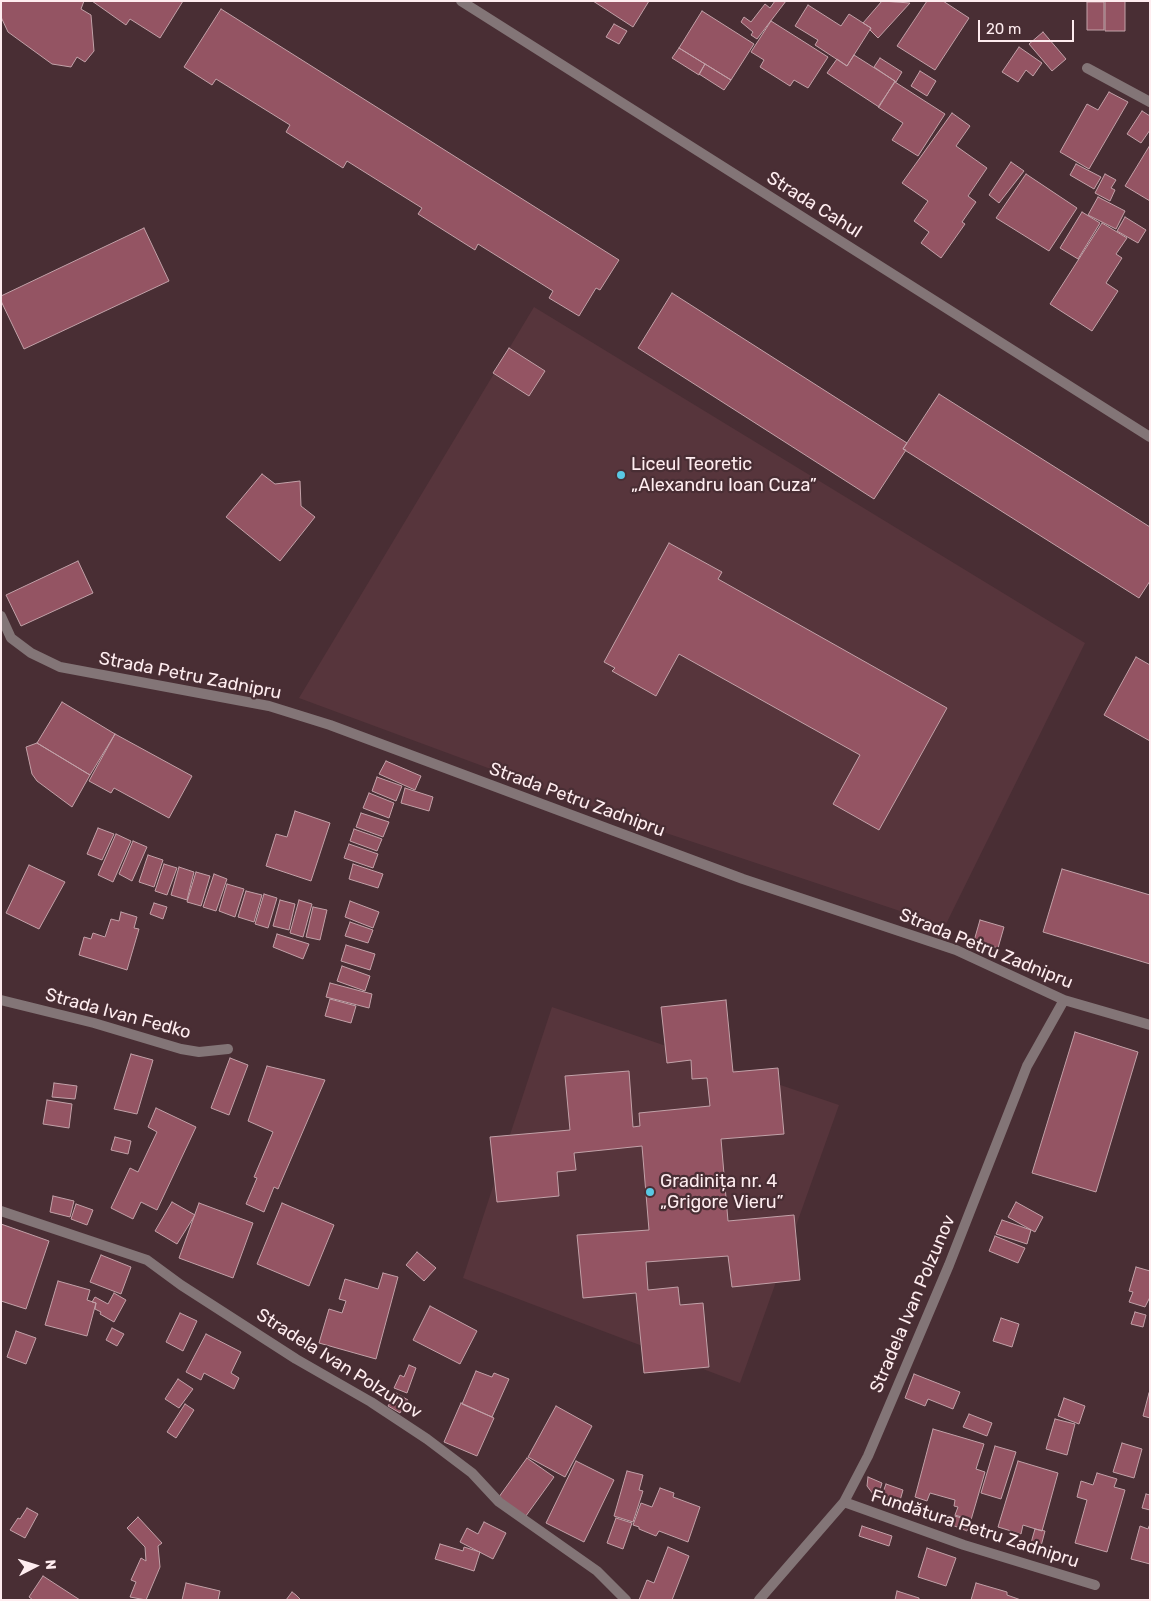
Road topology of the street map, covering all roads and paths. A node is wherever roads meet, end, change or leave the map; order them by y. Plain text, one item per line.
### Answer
1 (460, 1) edge
2 (1087, 68) dead end
3 (1150, 102) edge
4 (1150, 437) edge
5 (1, 616) edge
6 (1, 1000) edge
7 (1064, 1000) junction
8 (1150, 1025) edge
9 (228, 1050) dead end
10 (1, 1211) edge
11 (844, 1502) junction
12 (1095, 1586) dead end
13 (626, 1600) edge
14 (759, 1600) edge

1 - 4 street, Strada Cahul
2 - 3 street
5 - 7 street, Strada Petru Zadnipru
6 - 9 street, Strada Ivan Fedko
7 - 8 street, Strada Petru Zadnipru
7 - 11 street, Stradela Ivan Polzunov
10 - 13 street, Stradela Ivan Polzunov
11 - 12 street, Fundătura Petru Zadnipru
11 - 14 street, Stradela Ivan Polzunov

